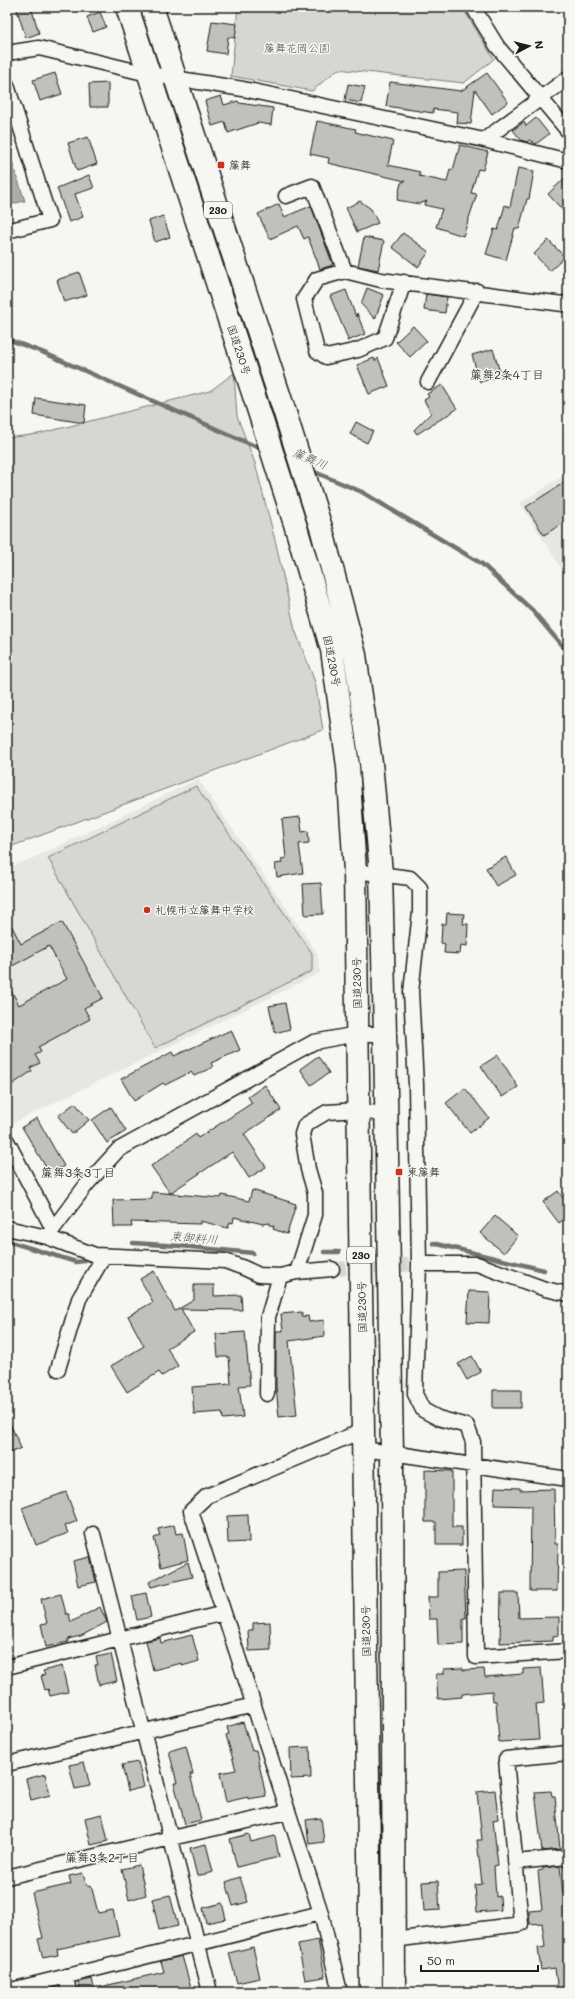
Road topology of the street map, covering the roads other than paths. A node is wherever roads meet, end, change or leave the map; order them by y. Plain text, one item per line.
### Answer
1 (127, 7) edge
2 (152, 7) edge
3 (473, 7) edge
4 (7, 53) edge
5 (148, 74) junction
6 (175, 78) junction
7 (568, 78) edge
8 (7, 85) edge
9 (541, 99) junction
10 (568, 131) edge
11 (484, 140) junction
12 (568, 161) edge
13 (286, 196) dead end
14 (7, 231) edge
15 (345, 271) junction
16 (404, 282) junction
17 (477, 291) junction
18 (568, 302) edge
19 (428, 382) dead end
20 (355, 871) junction
21 (381, 873) junction
22 (357, 1034) junction
23 (385, 1034) junction
24 (358, 1110) junction
25 (386, 1115) junction
26 (7, 1141) edge
27 (7, 1228) edge
28 (50, 1233) junction
29 (104, 1256) junction
30 (419, 1264) junction
31 (332, 1269) tunnel mouth
32 (297, 1272) junction
33 (280, 1276) junction
34 (568, 1294) edge
35 (58, 1369) dead end
36 (267, 1394) dead end
37 (364, 1440) junction
38 (392, 1453) junction
39 (473, 1464) junction
40 (568, 1479) edge
41 (93, 1534) dead end
42 (224, 1613) junction
43 (121, 1639) junction
44 (568, 1651) edge
45 (7, 1667) edge
46 (254, 1705) junction
47 (145, 1732) junction
48 (568, 1753) edge
49 (7, 1764) edge
50 (288, 1812) junction
51 (171, 1838) junction
52 (568, 1856) edge
53 (515, 1862) junction
54 (7, 1877) edge
55 (321, 1913) junction
56 (393, 1940) junction
57 (198, 1943) junction
58 (66, 1976) junction
59 (7, 1991) edge
60 (69, 1992) edge
61 (210, 1992) edge
62 (340, 1992) edge
63 (371, 1992) edge
64 (394, 1992) edge

1 - 5 highway, 国道230号 / 230
2 - 6 highway, 国道230号 / 230
3 - 9 street
4 - 5 street
5 - 6 street
5 - 20 highway, 国道230号 / 230
6 - 11 street
6 - 21 highway, 国道230号 / 230
7 - 9 street
8 - 14 street
9 - 10 street
9 - 11 street
11 - 12 street
13 - 15 street
15 - 16 street
15 - 16 street
16 - 17 street
17 - 18 street
17 - 19 street
20 - 21 street
20 - 22 highway, 国道230号 / 230
21 - 23 highway, 国道230号 / 230
21 - 30 street
22 - 23 street
22 - 24 highway, 国道230号 / 230
22 - 28 street
23 - 25 highway, 国道230号 / 230
24 - 25 street
24 - 32 street
24 - 37 highway, 国道230号 / 230
25 - 38 highway, 国道230号 / 230
26 - 28 street
27 - 28 street
28 - 29 street
29 - 33 street
29 - 35 street
30 - 34 street
30 - 39 street
31 - 32 street
32 - 33 street
33 - 36 street
37 - 38 street
37 - 42 street
37 - 63 highway, 国道230号 / 230
38 - 39 street
38 - 56 highway, 国道230号 / 230
39 - 40 street
39 - 44 street
41 - 43 street
42 - 43 street
42 - 46 street
43 - 45 street
43 - 47 street
46 - 47 street
46 - 50 street
47 - 49 street
47 - 51 street
48 - 53 street
50 - 51 street
50 - 55 street
51 - 54 street
51 - 57 street
52 - 53 street
53 - 56 street
55 - 57 street
55 - 62 street
56 - 64 highway, 国道230号 / 230
57 - 58 street
57 - 61 street
58 - 59 street
58 - 60 street

